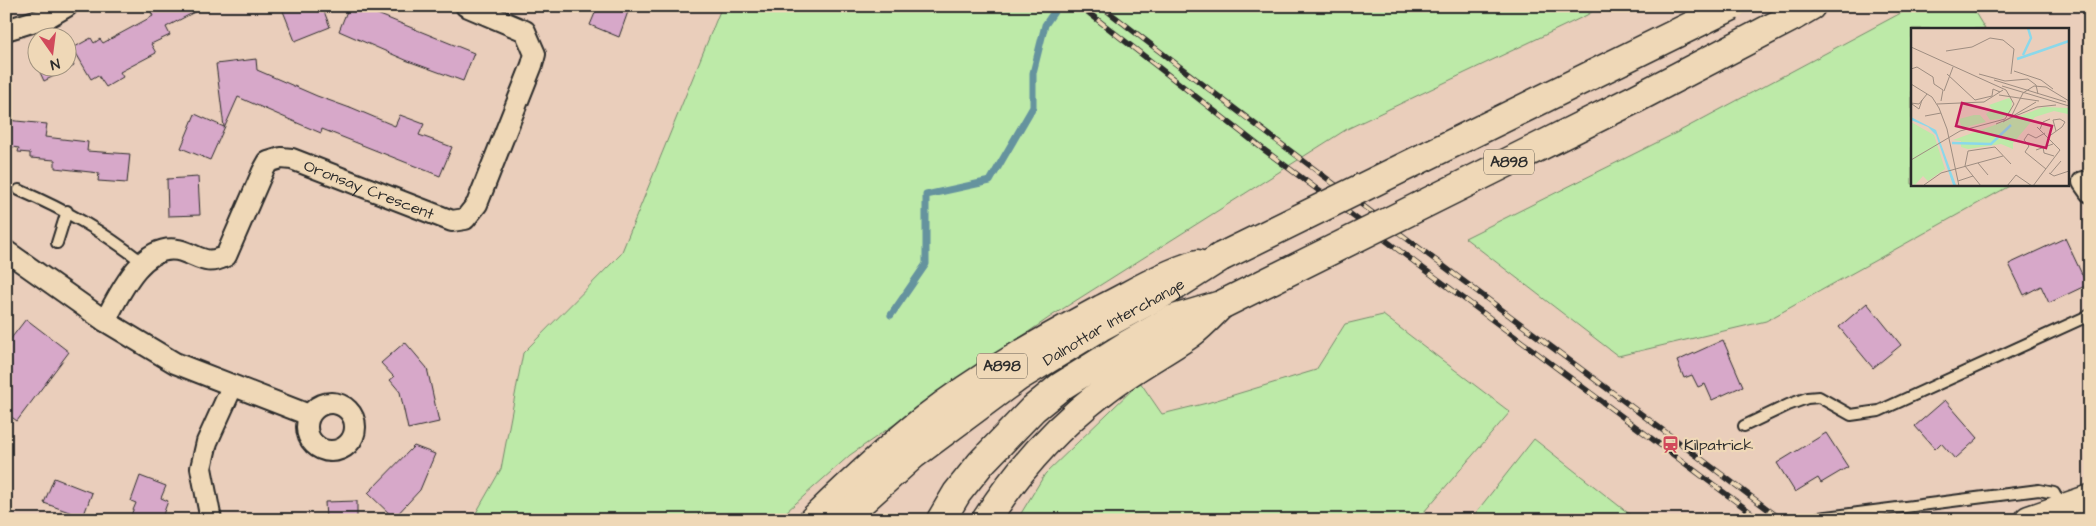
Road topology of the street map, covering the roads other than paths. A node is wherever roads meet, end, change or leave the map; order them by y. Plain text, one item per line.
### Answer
1 (67, 6) edge
2 (466, 6) edge
3 (1732, 6) edge
4 (1810, 6) edge
5 (6, 30) edge
6 (19, 190) dead end
7 (67, 211) junction
8 (57, 243) dead end
9 (1221, 257) junction
10 (10, 261) edge
11 (142, 262) junction
12 (1221, 305) junction
13 (2090, 315) edge
14 (104, 321) junction
15 (232, 387) junction
16 (309, 415) dead end
17 (1744, 426) dead end
18 (2090, 499) edge
19 (2062, 508) junction
20 (1819, 518) dead end
21 (211, 520) edge
22 (812, 520) edge
23 (841, 520) edge
24 (940, 520) edge
25 (986, 520) edge
26 (2028, 520) edge

1 - 5 street
2 - 11 street, Oronsay Crescent
3 - 9 main road, A898, bridge
4 - 12 main road, A898, bridge
6 - 7 lane
7 - 8 lane
7 - 11 lane
9 - 22 main road, A898
9 - 23 main road, Dalnottar Interchange / A898
10 - 14 street
11 - 14 street, Oronsay Crescent
12 - 24 main road, A898
12 - 25 main road, A898
13 - 17 lane
14 - 15 street
15 - 16 street
15 - 21 street
18 - 19 main road
19 - 20 lane
19 - 26 main road

